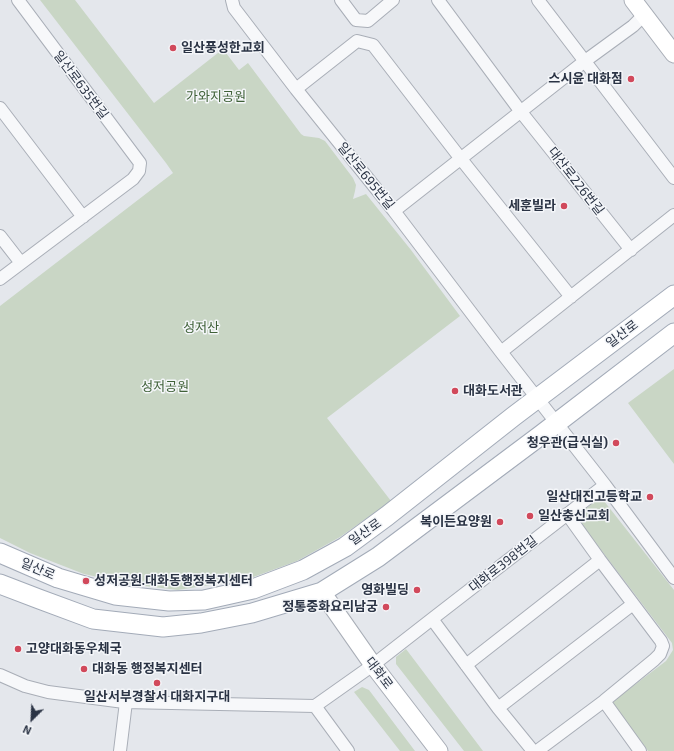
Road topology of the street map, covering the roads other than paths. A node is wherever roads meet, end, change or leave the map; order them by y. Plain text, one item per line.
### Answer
1 (18, 0) edge
2 (232, 0) edge
3 (341, 0) edge
4 (394, 0) edge
5 (438, 0) edge
6 (538, 0) edge
7 (633, 0) edge
8 (644, 15) junction
9 (674, 54) edge
10 (585, 61) junction
11 (296, 89) junction
12 (0, 108) edge
13 (521, 112) junction
14 (461, 159) junction
15 (674, 178) edge
16 (394, 211) junction
17 (674, 215) edge
18 (83, 217) junction
19 (0, 236) edge
20 (631, 250) junction
21 (21, 263) junction
22 (0, 279) edge
23 (674, 295) edge
24 (571, 298) junction
25 (674, 333) edge
26 (500, 352) junction
27 (537, 399) junction
28 (556, 423) junction
29 (605, 485) junction
30 (567, 514) junction
31 (0, 553) edge
32 (600, 560) junction
33 (674, 578) edge
34 (0, 584) edge
35 (322, 592) junction
36 (633, 604) junction
37 (432, 618) junction
38 (373, 665) junction
39 (466, 665) junction
40 (0, 675) edge
41 (604, 701) junction
42 (126, 702) junction
43 (315, 706) junction
44 (498, 708) junction
45 (120, 751) edge
46 (348, 751) edge
47 (439, 751) edge
48 (533, 751) edge
49 (537, 751) edge
50 (640, 751) edge

1 - 18 street, 일산로635번길
2 - 11 street, 일산로695번길
3 - 4 street
5 - 13 street, 대산로226번길
6 - 10 street
7 - 8 street
8 - 9 street
8 - 10 street
10 - 13 street
10 - 15 street
11 - 14 street
11 - 16 street, 일산로695번길
12 - 18 street
13 - 14 street
13 - 20 street, 대산로226번길
14 - 16 street
14 - 24 street
16 - 26 street, 일산로695번길
17 - 20 street
18 - 21 street
19 - 21 street
20 - 24 street
21 - 22 street
23 - 27 main road, 일산로
24 - 26 street
25 - 28 main road, 일산로
26 - 27 street, 일산로695번길
27 - 28 street, 일산로695번길
27 - 31 main road, 일산로
28 - 29 street, 일산로695번길
28 - 35 main road, 일산로
29 - 30 street, 대화로398번길
29 - 33 street, 일산로695번길
30 - 32 street
30 - 37 street, 대화로398번길
32 - 36 street
32 - 39 street
34 - 35 main road, 일산로
35 - 38 street, 대화로
36 - 41 street
36 - 44 street
37 - 38 street, 대화로398번길
37 - 39 street
38 - 43 street, 대화로398번길
38 - 47 street, 대화로
39 - 44 street
40 - 42 street
41 - 49 street
41 - 50 street
42 - 43 street
42 - 45 street
43 - 46 street
44 - 48 street

